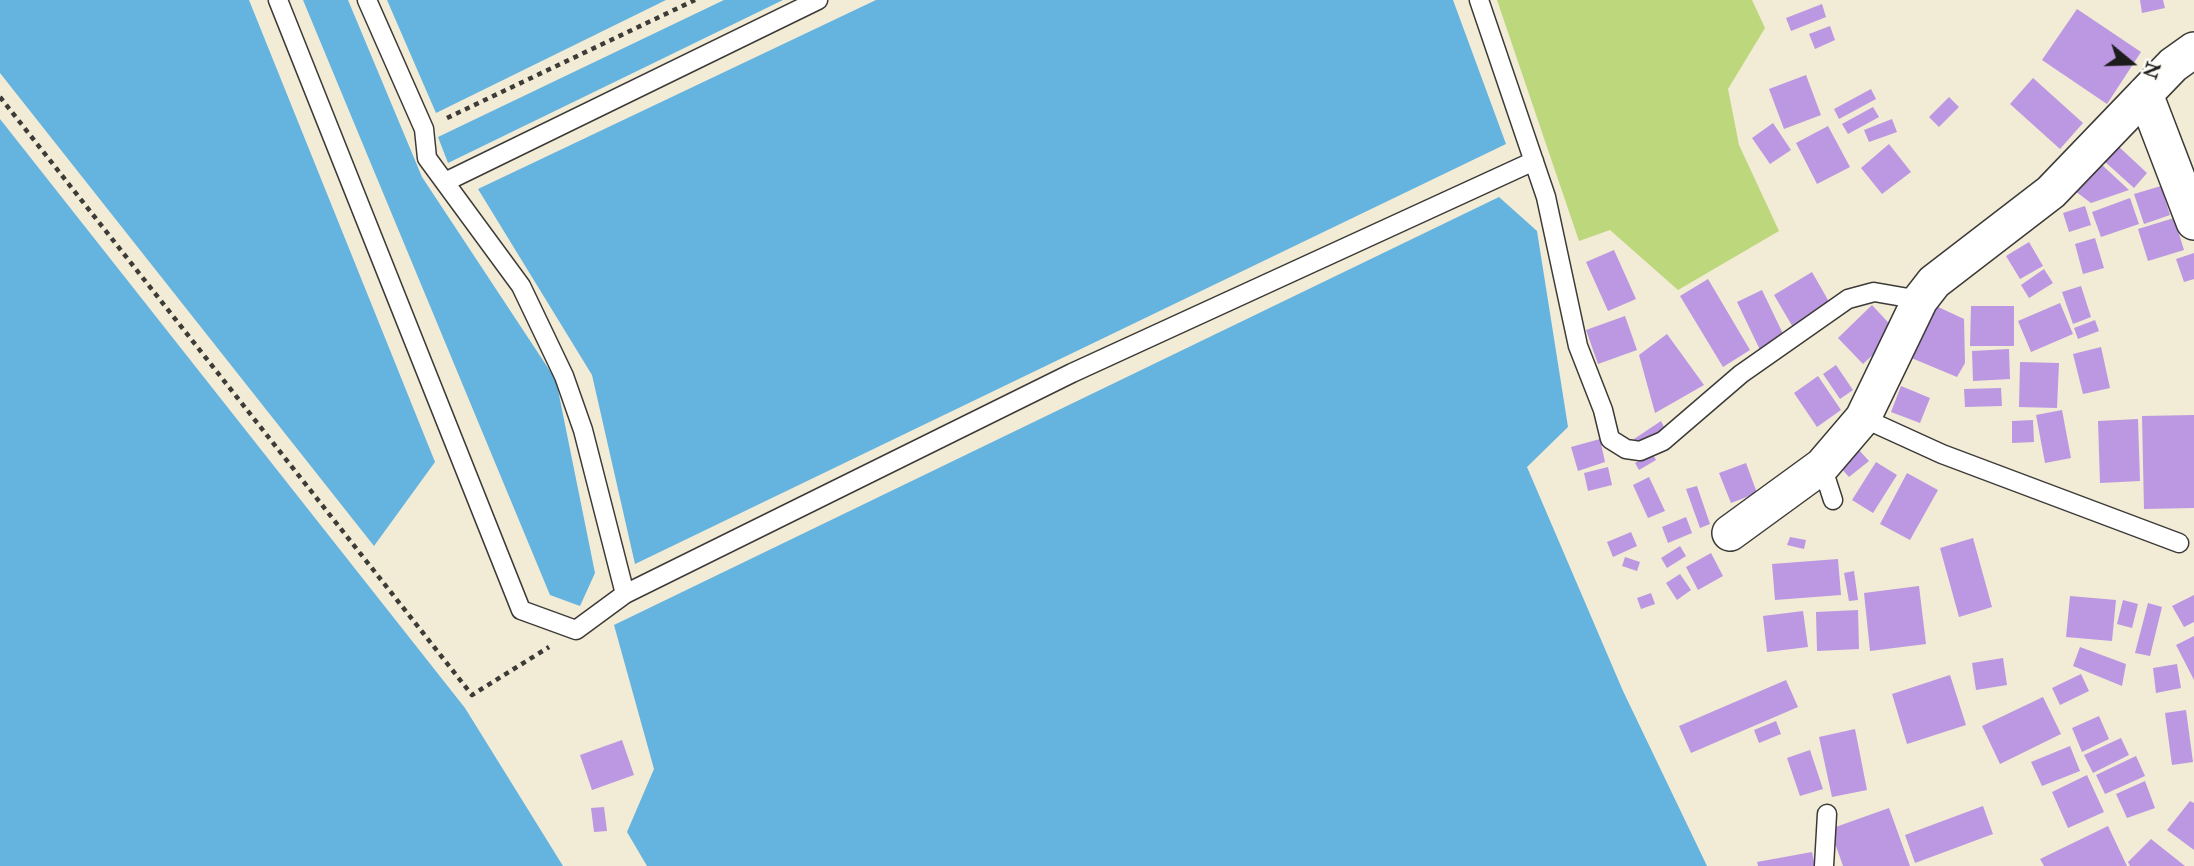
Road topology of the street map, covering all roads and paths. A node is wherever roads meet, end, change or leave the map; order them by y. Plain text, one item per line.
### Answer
1 (278, 0) edge
2 (368, 0) edge
3 (695, 0) edge
4 (818, 0) edge
5 (1479, 0) edge
6 (2194, 50) edge
7 (2145, 94) junction
8 (0, 97) edge
9 (424, 129) junction
10 (1534, 161) junction
11 (445, 182) junction
12 (2194, 222) edge
13 (1920, 300) junction
14 (1863, 418) junction
15 (1822, 466) junction
16 (1833, 500) dead end
17 (1730, 533) dead end
18 (2179, 543) dead end
19 (625, 594) junction
20 (576, 630) junction
21 (1827, 814) dead end
22 (1824, 866) edge

1 - 20 lane
2 - 9 lane
3 - 9 path
4 - 11 lane
5 - 10 lane
6 - 7 street
7 - 12 street
7 - 13 street
8 - 20 path
9 - 11 lane
10 - 13 lane
10 - 19 lane
11 - 19 lane
13 - 14 street
14 - 15 street
14 - 18 lane
15 - 16 lane
15 - 17 street
19 - 20 lane
21 - 22 lane

